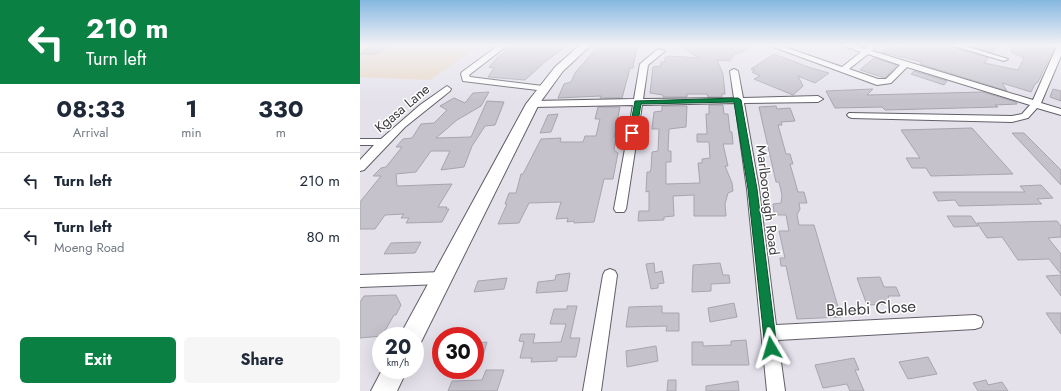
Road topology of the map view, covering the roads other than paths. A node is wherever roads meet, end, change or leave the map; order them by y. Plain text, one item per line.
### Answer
1 (479, 63) edge
2 (565, 63) edge
3 (645, 63) edge
4 (823, 63) edge
5 (851, 63) edge
6 (1054, 63) edge
7 (905, 64) joint
8 (842, 70) junction
9 (734, 72) dead end
10 (1051, 72) junction
11 (1061, 75) edge
12 (543, 89) junction
13 (447, 90) dead end
14 (818, 99) dead end
15 (738, 100) junction
16 (638, 102) junction
17 (533, 104) junction
18 (1036, 104) junction
19 (1061, 112) edge
20 (852, 115) dead end
21 (360, 142) edge
22 (383, 142) junction
23 (360, 167) edge
24 (620, 209) dead end
25 (610, 275) dead end
26 (442, 278) junction
27 (360, 281) edge
28 (975, 322) dead end
29 (417, 327) edge
30 (769, 333) junction
31 (390, 379) edge
32 (384, 391) edge
33 (592, 391) edge
34 (776, 391) edge

1 - 12 street
2 - 12 street
3 - 16 street
4 - 8 street
5 - 8 street
6 - 10 street
7 - 8 street
7 - 18 street
9 - 15 street, Marlborough Road
10 - 11 street
10 - 18 street
12 - 17 street
13 - 22 street, Kgasa Lane
14 - 15 street
15 - 16 street
15 - 30 street, Marlborough Road
16 - 17 street
16 - 24 street
17 - 26 street
18 - 19 street
18 - 20 street
21 - 22 street
22 - 23 street, Kgasa Lane
25 - 33 street
26 - 27 street
26 - 29 street
28 - 30 street, Balebi Close
30 - 34 street, Marlborough Road
31 - 32 street

